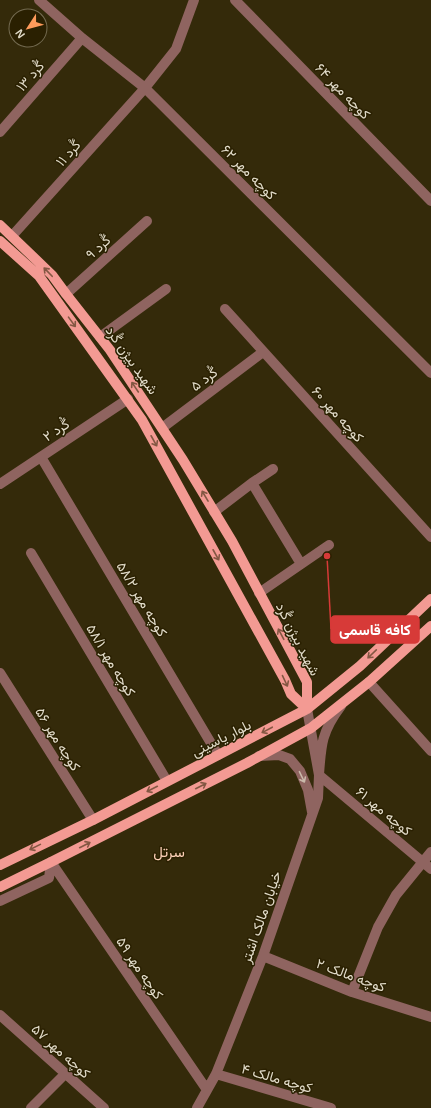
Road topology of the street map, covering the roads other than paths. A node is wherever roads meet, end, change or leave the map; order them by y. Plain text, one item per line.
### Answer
1 (39, 0) edge
2 (194, 0) edge
3 (235, 0) edge
4 (82, 38) junction
5 (145, 88) junction
6 (0, 132) edge
7 (431, 201) edge
8 (148, 221) dead end
9 (0, 225) edge
10 (12, 236) junction
11 (0, 241) edge
12 (166, 289) dead end
13 (66, 294) junction
14 (224, 309) dead end
15 (100, 337) junction
16 (263, 352) junction
17 (431, 373) edge
18 (128, 400) junction
19 (162, 428) junction
20 (41, 457) junction
21 (273, 469) dead end
22 (252, 483) junction
23 (0, 484) edge
24 (214, 512) junction
25 (431, 537) edge
26 (329, 545) dead end
27 (31, 553) dead end
28 (301, 564) junction
29 (259, 593) junction
30 (431, 599) edge
31 (431, 626) edge
32 (0, 673) edge
33 (369, 682) junction
34 (345, 701) junction
35 (307, 709) junction
36 (311, 728) junction
37 (431, 751) edge
38 (218, 755) junction
39 (260, 756) junction
40 (319, 775) junction
41 (167, 781) junction
42 (312, 814) junction
43 (93, 820) junction
44 (431, 852) edge
45 (51, 862) junction
46 (422, 862) junction
47 (0, 865) edge
48 (431, 869) edge
49 (0, 887) edge
50 (0, 901) edge
51 (263, 956) junction
52 (352, 992) junction
53 (0, 1015) edge
54 (431, 1017) edge
55 (65, 1074) junction
56 (216, 1074) junction
57 (207, 1090) junction
58 (31, 1108) edge
59 (104, 1108) edge
60 (197, 1108) edge
61 (331, 1108) edge

1 - 4 street, کوچه مهر ۶۲
2 - 5 street, گُرد ۱۱
3 - 7 street, کوچه مهر ۶۴
4 - 5 street, کوچه مهر ۶۲
4 - 6 street, گُرد ۱۳
5 - 10 street, گُرد ۱۱
5 - 17 street, کوچه مهر ۶۲
8 - 13 street, گُرد ۹
9 - 10 main road, شهید بیژن گُرد
13 -> 10 main road, شهید بیژن گُرد
11 -> 18 main road, شهید بیژن گُرد
12 - 15 street
13 - 15 main road, شهید بیژن گُرد
14 - 16 street, کوچه مهر ۶۰
19 -> 15 main road, شهید بیژن گُرد
16 - 19 street, گُرد ۵
16 - 25 street, کوچه مهر ۶۰
18 - 20 street, گُرد ۲
18 -> 35 main road, شهید بیژن گُرد
24 -> 19 main road, شهید بیژن گُرد
20 - 23 street, گُرد ۲
20 - 38 street, کوچه مهر ۵۸/۲
21 - 22 street
22 - 24 street
22 - 28 street
24 - 29 main road, شهید بیژن گُرد
26 - 28 street
27 - 41 street, کوچه مهر ۵۸/۱
28 - 29 street
35 -> 29 main road, شهید بیژن گُرد
30 -> 35 main road, بلوار یاسینی
31 - 33 main road
32 - 43 street, کوچه مهر ۵۶
33 - 34 main road
33 - 37 street
34 - 36 main road
34 - 40 street
35 - 36 street, خیابان مالک اشتر
35 -> 38 main road, بلوار یاسینی
36 - 39 main road
36 - 40 street, خیابان مالک اشتر
38 - 41 main road, بلوار یاسینی
39 -> 42 street
45 -> 39 main road
40 - 42 street, خیابان مالک اشتر
40 - 46 street, کوچه مهر ۶۱
41 -> 43 main road, بلوار یاسینی
42 - 51 street, خیابان مالک اشتر
43 -> 47 main road, بلوار یاسینی
44 - 46 street
45 - 49 main road
45 - 50 street
45 - 57 street, کوچه مهر ۵۹
46 - 48 street, کوچه مهر ۶۱
46 - 52 street
51 - 52 street, کوچه مالک ۲
51 - 56 street, خیابان مالک اشتر
52 - 54 street, کوچه مالک ۲
53 - 55 street, کوچه مهر ۵۷
55 - 58 street
55 - 59 street, کوچه مهر ۵۷
56 - 57 street, خیابان مالک اشتر
56 - 61 street, کوچه مالک ۴
57 - 60 street, خیابان مالک اشتر

